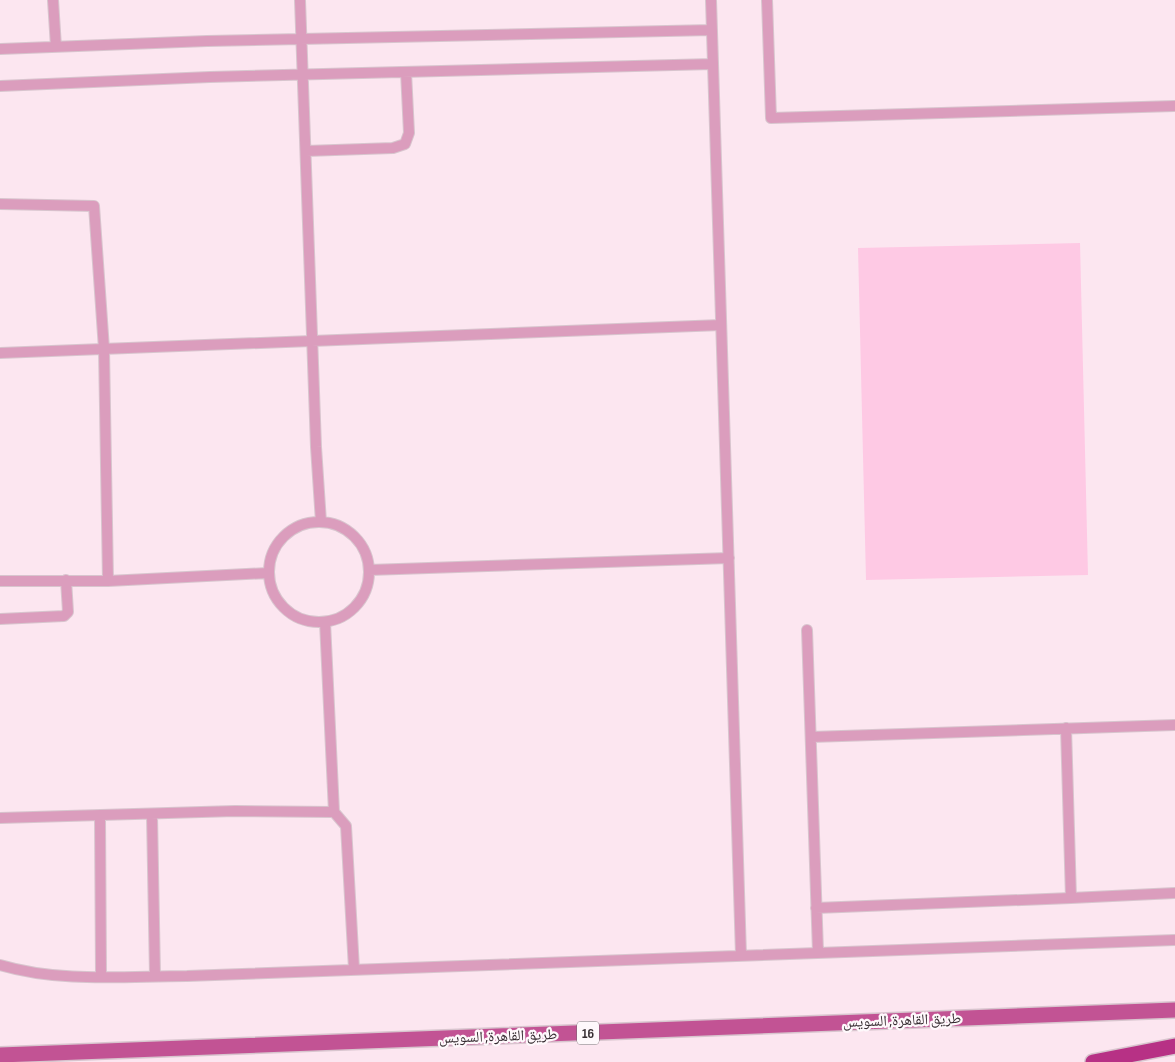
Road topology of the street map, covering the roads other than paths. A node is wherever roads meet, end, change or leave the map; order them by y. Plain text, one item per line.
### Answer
1 (53, 0) edge
2 (300, 0) edge
3 (711, 0) edge
4 (767, 0) edge
5 (712, 30) junction
6 (302, 40) junction
7 (56, 47) junction
8 (0, 49) edge
9 (713, 64) junction
10 (406, 72) junction
11 (303, 75) junction
12 (0, 86) edge
13 (1175, 106) edge
14 (306, 151) junction
15 (0, 204) edge
16 (722, 325) junction
17 (312, 341) junction
18 (104, 349) junction
19 (0, 353) edge
20 (321, 522) junction
21 (729, 558) junction
22 (369, 570) junction
23 (268, 573) junction
24 (66, 580) junction
25 (0, 581) edge
26 (108, 581) junction
27 (0, 619) edge
28 (325, 622) junction
29 (807, 630) dead end
30 (1175, 725) edge
31 (1066, 728) junction
32 (811, 736) junction
33 (334, 812) junction
34 (152, 815) junction
35 (100, 816) junction
36 (0, 818) edge
37 (1175, 894) edge
38 (1071, 898) junction
39 (816, 908) junction
40 (1175, 940) edge
41 (818, 952) junction
42 (741, 955) junction
43 (0, 965) edge
44 (354, 969) junction
45 (101, 976) junction
46 (155, 976) junction
47 (1175, 1010) edge
48 (1175, 1046) edge
49 (0, 1055) edge
50 (1093, 1062) edge

1 - 7 lane
2 - 6 lane
3 - 5 lane
4 - 13 lane
5 - 6 lane
5 - 9 lane
6 - 7 lane
6 - 11 lane
7 - 8 lane
9 - 10 lane
9 - 16 lane
10 - 11 lane
10 - 14 lane
11 - 12 lane
11 - 14 lane
14 - 17 lane
15 - 18 lane
16 - 17 lane
16 - 21 lane
17 - 18 lane
17 - 20 lane
18 - 19 lane
18 - 26 lane
20 - 22 lane
20 - 23 lane
21 - 22 lane
21 - 42 lane
22 - 28 lane
23 - 26 lane
23 - 28 lane
24 - 25 lane
24 - 26 lane
24 - 27 lane
28 - 33 lane
29 - 32 lane
30 - 31 lane
31 - 32 lane
31 - 38 lane
32 - 39 lane
33 - 34 lane
33 - 44 lane
34 - 35 lane
34 - 46 lane
35 - 36 lane
35 - 45 lane
37 - 38 lane
38 - 39 lane
39 - 41 lane
40 - 41 lane
41 - 42 lane
42 - 44 lane
43 - 45 lane
44 - 46 lane
45 - 46 lane
47 - 49 main road, طريق القاهرة, السويس / 16
48 - 50 highway

